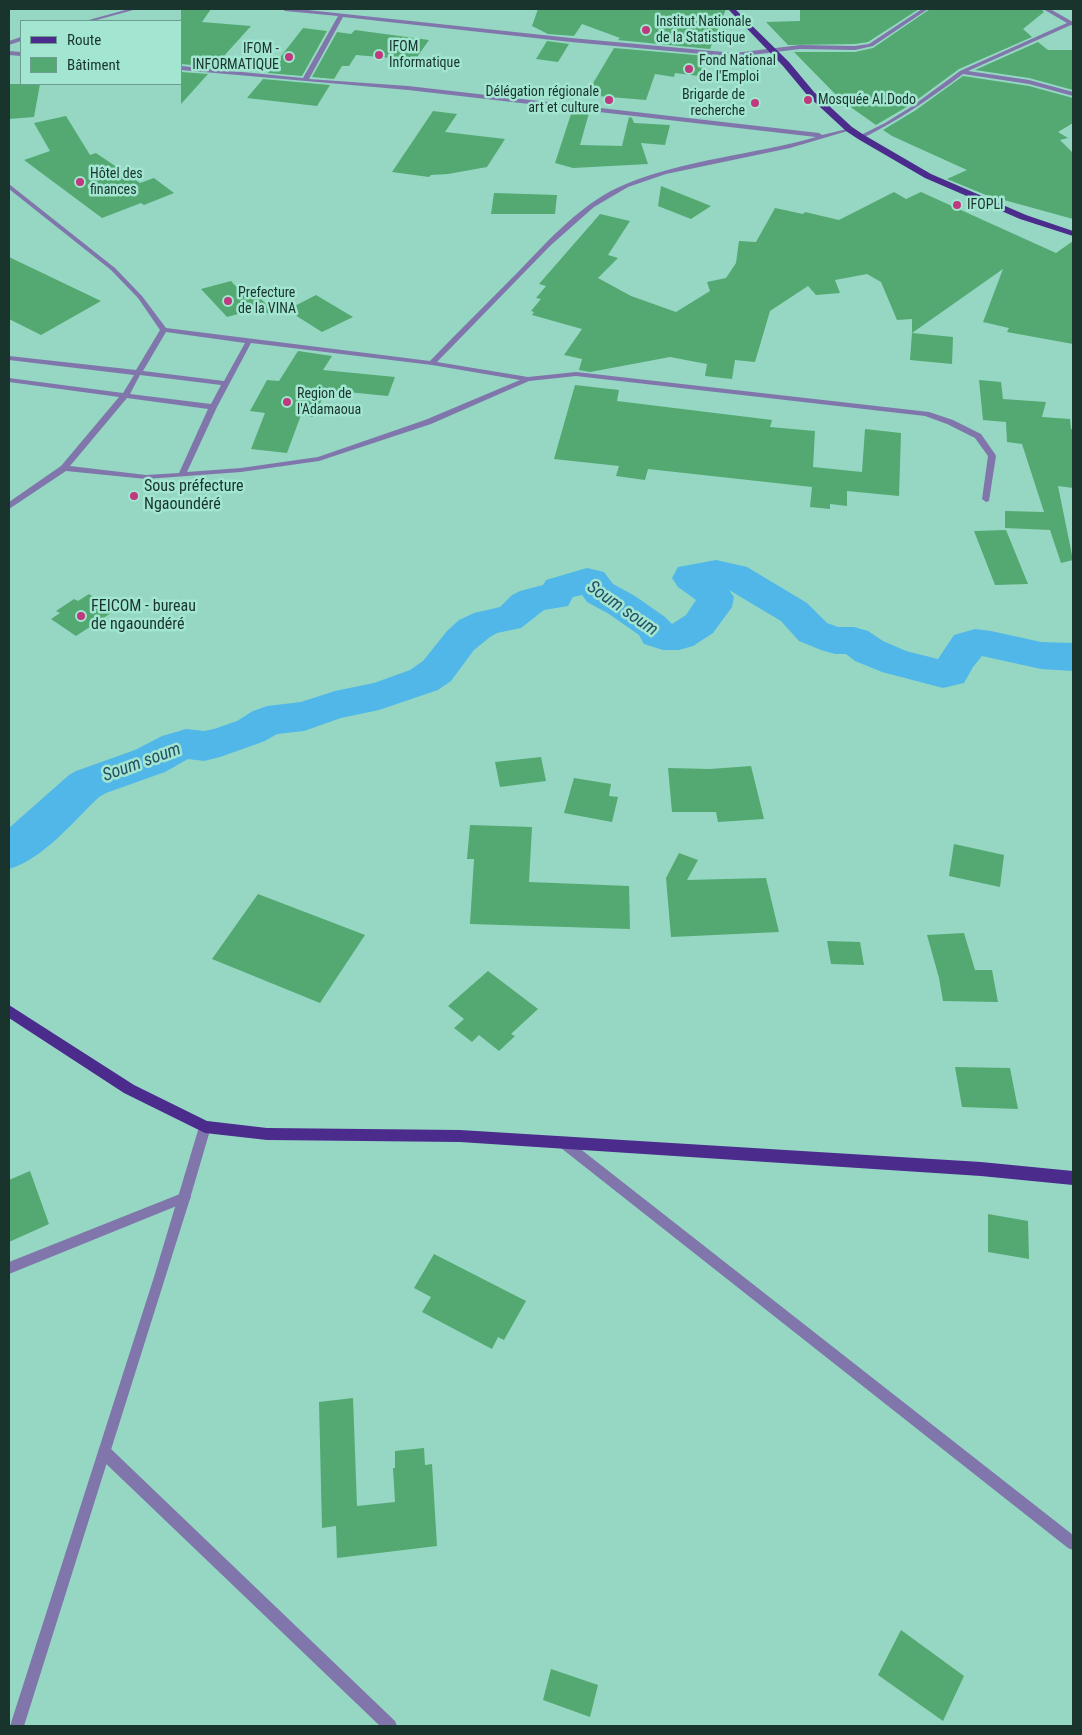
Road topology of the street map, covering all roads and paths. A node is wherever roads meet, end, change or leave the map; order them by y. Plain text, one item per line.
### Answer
1 (134, 9) edge
2 (285, 9) edge
3 (731, 9) edge
4 (925, 9) edge
5 (1046, 9) edge
6 (342, 15) junction
7 (92, 20) edge
8 (1072, 23) edge
9 (772, 52) junction
10 (182, 68) edge
11 (962, 72) junction
12 (305, 80) junction
13 (1073, 94) edge
14 (849, 129) junction
15 (824, 136) junction
16 (861, 137) junction
17 (9, 186) edge
18 (1073, 234) edge
19 (164, 330) junction
20 (249, 341) junction
21 (9, 358) edge
22 (432, 363) junction
23 (138, 372) junction
24 (528, 379) junction
25 (9, 380) edge
26 (226, 383) junction
27 (125, 395) junction
28 (213, 406) junction
29 (64, 468) junction
30 (182, 475) junction
31 (986, 499) dead end
32 (9, 506) edge
33 (9, 1011) edge
34 (205, 1127) junction
35 (565, 1144) junction
36 (1073, 1178) edge
37 (185, 1197) junction
38 (9, 1268) edge
39 (105, 1453) junction
40 (1073, 1543) edge
41 (17, 1726) edge
42 (390, 1726) edge

1 - 7 street
2 - 6 street
3 - 9 main road
4 - 9 street
5 - 8 street
6 - 9 street
6 - 12 street
8 - 11 street
9 - 14 main road
10 - 12 street
11 - 13 street
11 - 16 street
12 - 15 street
14 - 15 street
14 - 16 main road
15 - 22 street
16 - 18 main road
17 - 19 street
19 - 20 street
19 - 23 street
20 - 22 street
20 - 26 street
21 - 23 street
22 - 24 street
23 - 26 street
23 - 27 street
24 - 30 street
24 - 31 street
25 - 27 street
26 - 28 street
27 - 28 street
27 - 29 street
28 - 30 street
29 - 30 street
29 - 32 street
33 - 34 main road
34 - 35 main road
34 - 37 street
35 - 36 main road
35 - 40 street
37 - 38 street
37 - 39 street
39 - 41 street
39 - 42 street

